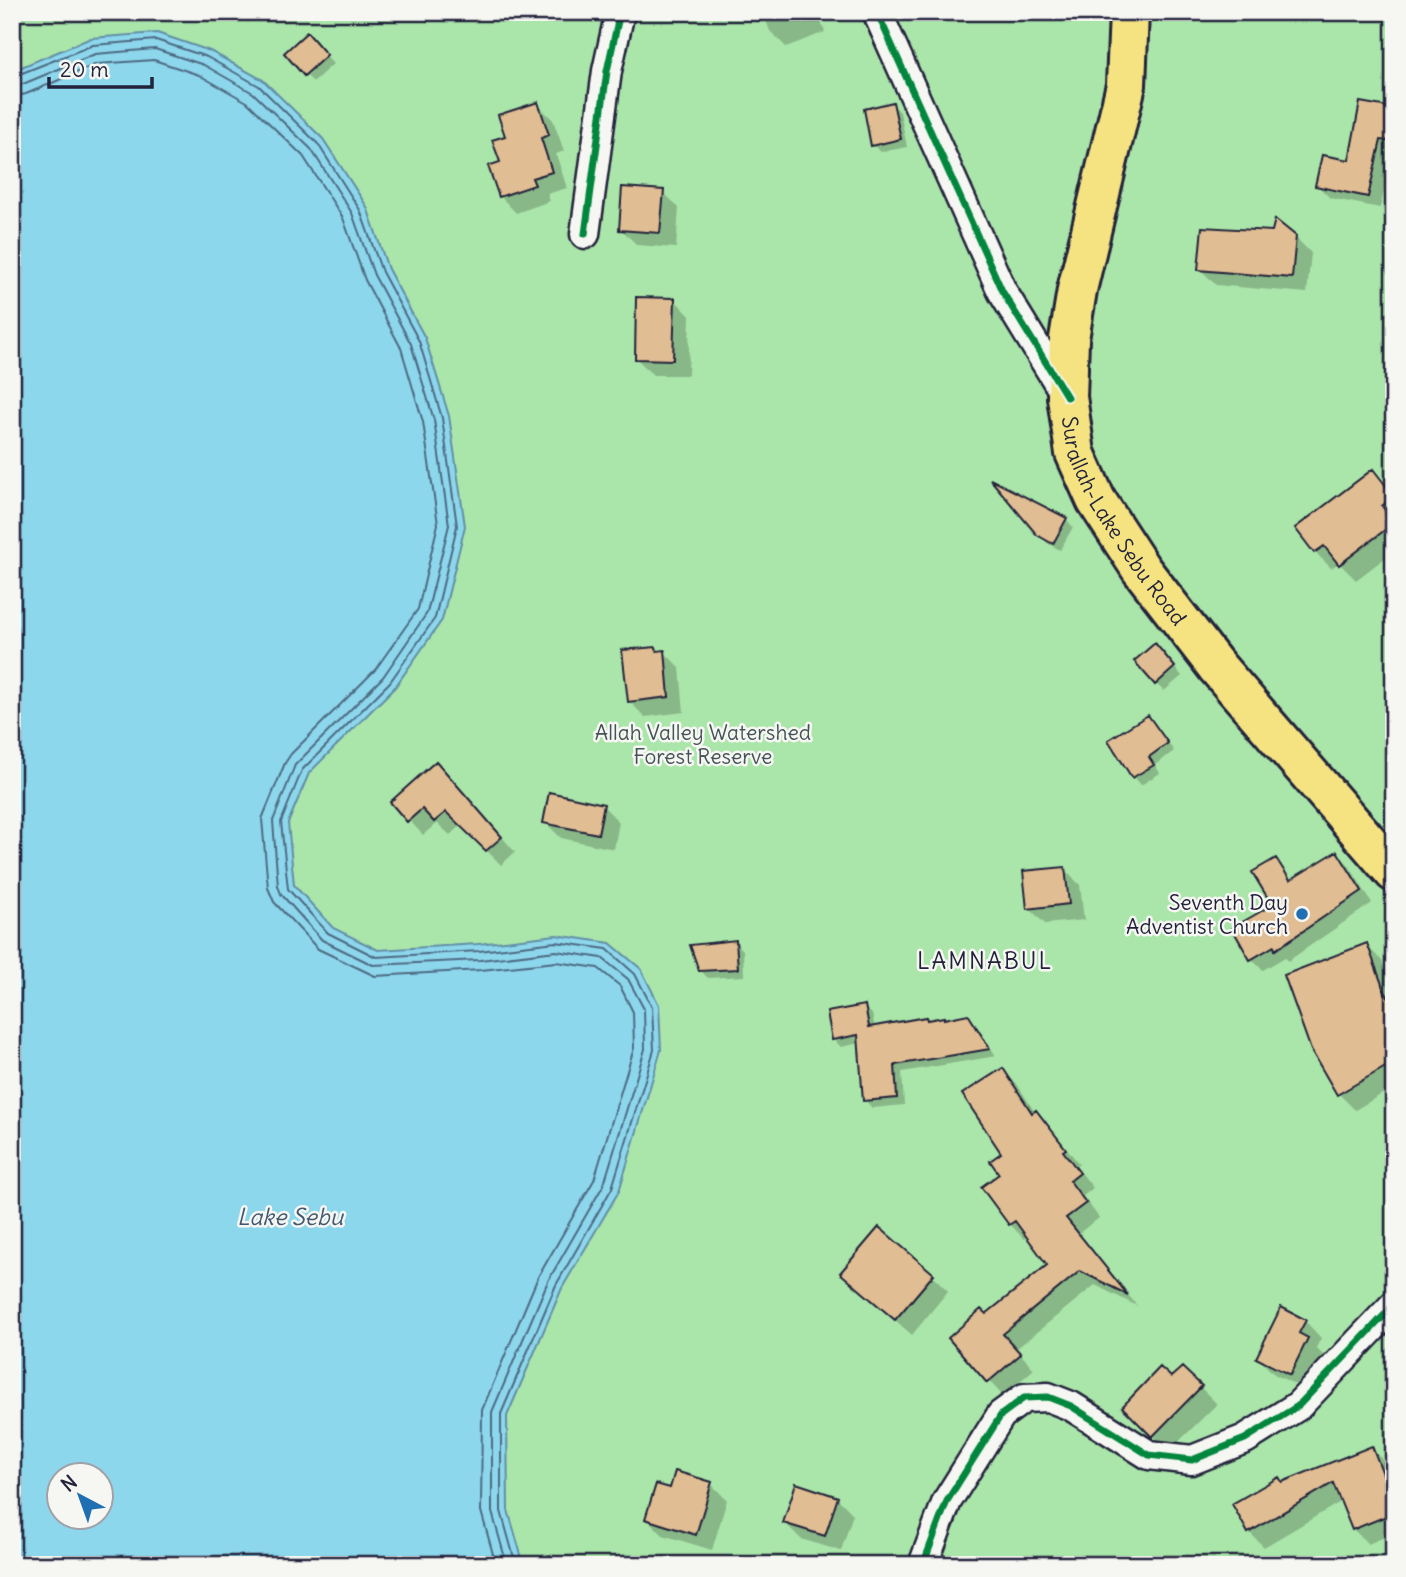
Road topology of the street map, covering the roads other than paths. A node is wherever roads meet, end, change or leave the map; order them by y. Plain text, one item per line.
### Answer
1 (620, 12) edge
2 (877, 12) edge
3 (1129, 12) edge
4 (585, 234) dead end
5 (1067, 397) junction
6 (1394, 872) edge
7 (1394, 1305) edge
8 (923, 1565) edge

1 - 4 street
2 - 5 street
3 - 5 main road, Surallah-Lake Sebu Road
5 - 6 main road, Surallah-Lake Sebu Road
7 - 8 street

